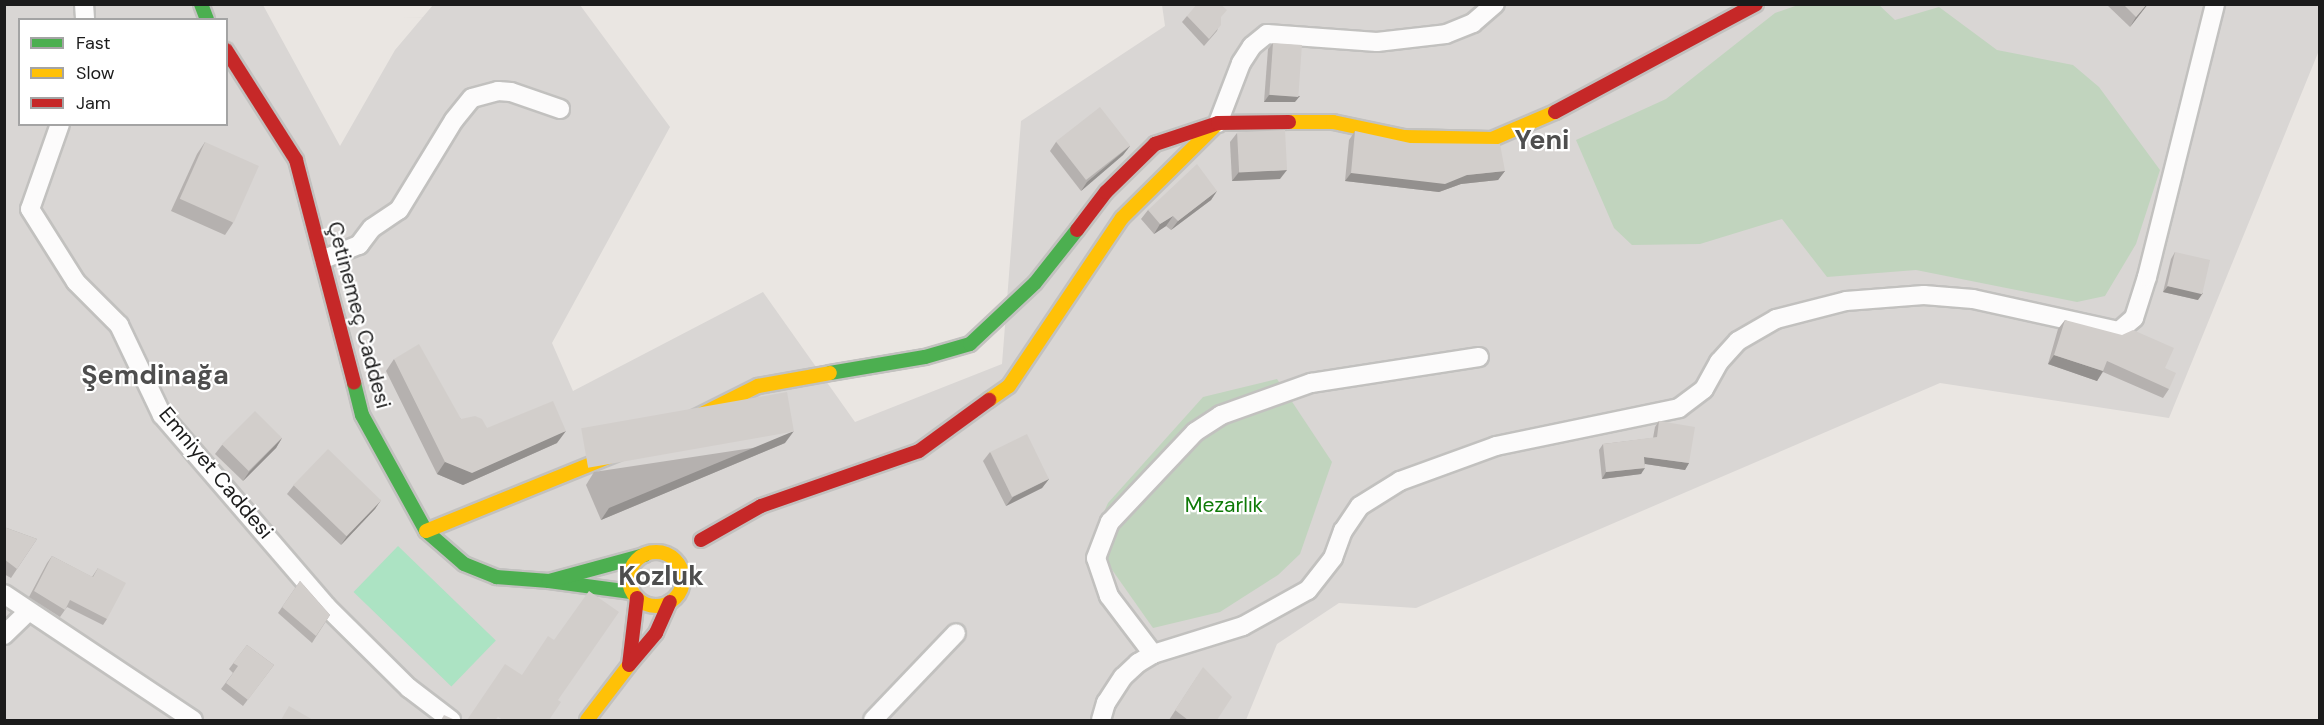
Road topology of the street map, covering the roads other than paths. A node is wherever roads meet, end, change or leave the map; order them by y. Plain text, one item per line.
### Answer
1 (1495, 4) edge
2 (1756, 4) edge
3 (2215, 4) edge
4 (228, 53) edge
5 (560, 110) dead end
6 (1218, 123) junction
7 (59, 126) edge
8 (324, 259) junction
9 (1479, 357) dead end
10 (426, 531) junction
11 (701, 540) junction
12 (650, 554) junction
13 (683, 579) junction
14 (549, 581) junction
15 (4, 594) edge
16 (634, 595) junction
17 (670, 602) junction
18 (28, 612) junction
19 (956, 633) dead end
20 (4, 635) edge
21 (1153, 654) junction
22 (629, 665) junction
23 (184, 718) edge
24 (452, 720) edge
25 (587, 720) edge
26 (873, 720) edge
27 (1101, 720) edge

1 - 6 street
2 - 6 street
3 - 21 street
4 - 8 street, Çetinemeç Caddesi
5 - 8 street
6 - 10 street
6 - 11 street, Çetinemeç Caddesi
7 - 24 street, Emniyet Caddesi
8 - 10 street, Çetinemeç Caddesi
9 - 21 street
10 - 14 street, Çetinemeç Caddesi
11 - 12 street, Çetinemeç Caddesi
11 - 13 street
12 - 13 street
12 - 14 street, Çetinemeç Caddesi
12 - 16 street
13 - 17 street
14 - 16 street, Çetinemeç Caddesi
15 - 18 street
16 - 17 street
16 - 22 street
17 - 22 street
18 - 20 street
18 - 23 street
19 - 26 street
21 - 27 street
22 - 25 street

